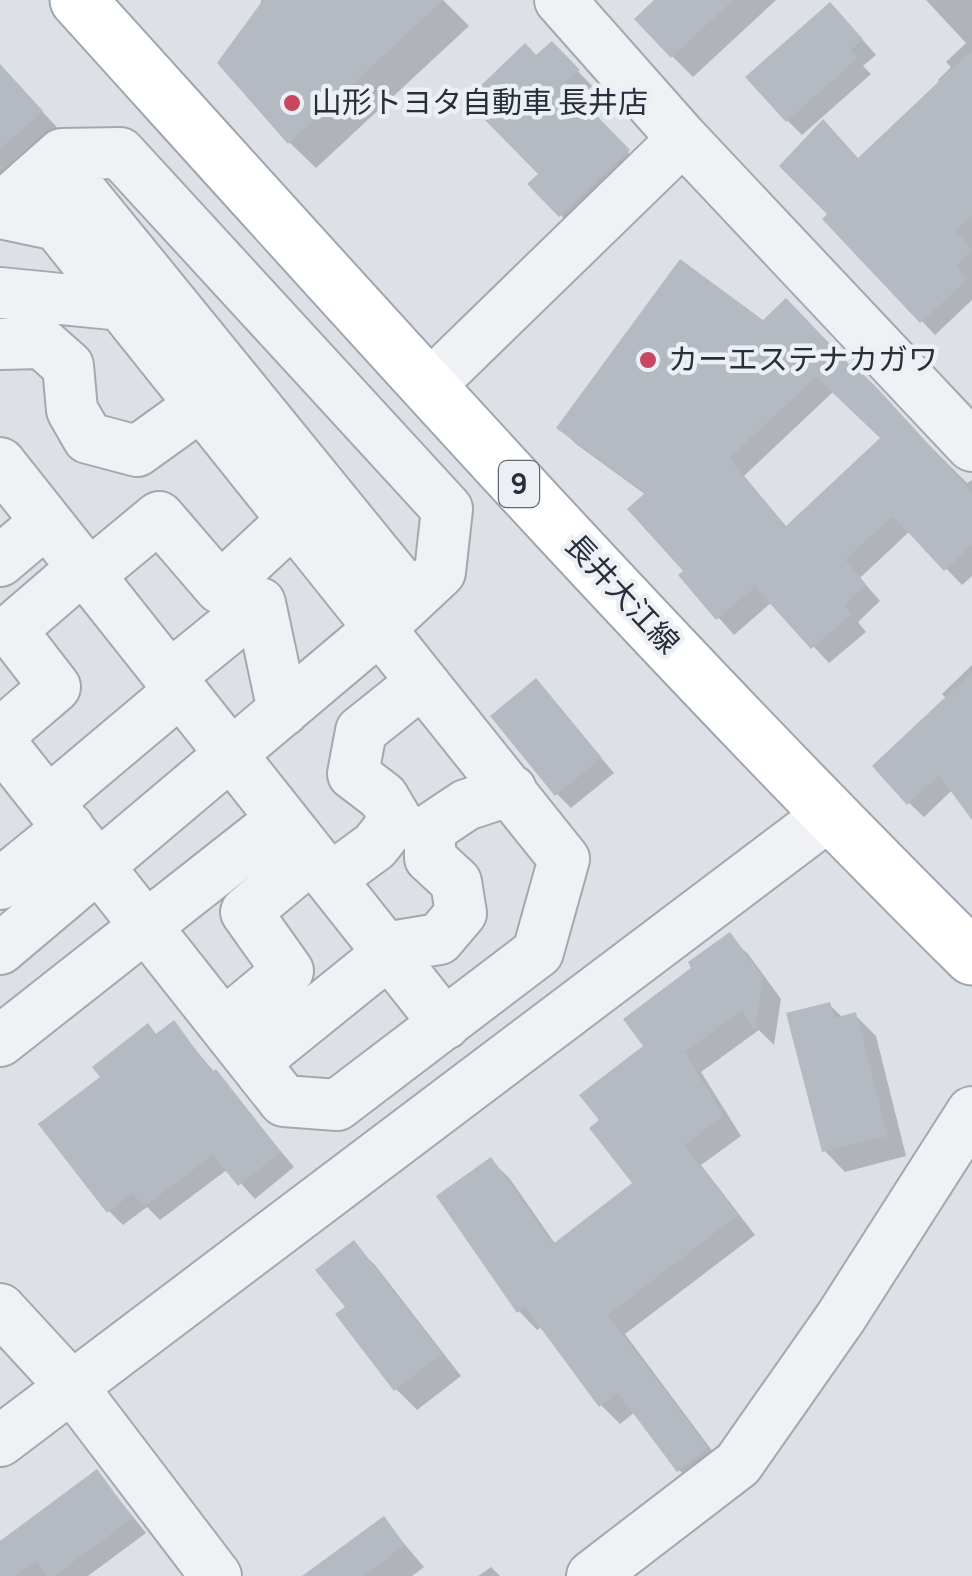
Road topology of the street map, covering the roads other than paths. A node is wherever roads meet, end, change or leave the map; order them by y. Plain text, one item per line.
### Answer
1 (78, 0) edge
2 (575, 5) edge
3 (683, 138) junction
4 (10, 201) edge
5 (0, 293) edge
6 (122, 305) junction
7 (0, 344) edge
8 (428, 387) junction
9 (201, 406) junction
10 (970, 438) edge
11 (0, 463) edge
12 (292, 521) junction
13 (46, 522) junction
14 (0, 562) edge
15 (86, 572) junction
16 (395, 614) junction
17 (421, 683) junction
18 (175, 684) junction
19 (283, 710) junction
20 (231, 754) junction
21 (511, 790) junction
22 (34, 792) edge
23 (829, 815) junction
24 (308, 852) junction
25 (0, 884) edge
26 (147, 927) junction
27 (0, 949) edge
28 (387, 951) junction
29 (972, 958) edge
30 (224, 1024) junction
31 (445, 1024) junction
32 (0, 1041) edge
33 (254, 1062) junction
34 (972, 1112) edge
35 (0, 1309) edge
36 (72, 1387) junction
37 (0, 1440) edge
38 (216, 1576) edge
39 (592, 1576) edge

1 - 8 main road, 長井大江線 / 9
2 - 3 street
3 - 8 street
3 - 10 street
4 - 6 street
4 - 16 street
4 - 16 street
5 - 6 street
6 - 9 street
7 - 9 street
8 - 23 main road, 長井大江線 / 9
9 - 12 street
11 - 13 street
12 - 15 street
12 - 16 street
13 - 14 street
13 - 15 street
15 - 18 street
15 - 22 street
16 - 17 street
16 - 19 street
17 - 21 street
17 - 24 street
18 - 19 street
18 - 20 street
18 - 22 street
19 - 20 street
20 - 22 street
20 - 24 street
21 - 28 street
21 - 31 street
22 - 25 street
22 - 26 street
22 - 27 street
23 - 29 main road, 長井大江線 / 9
23 - 36 street
24 - 26 street
24 - 28 street
24 - 30 street
26 - 30 street
26 - 32 street
28 - 31 street
28 - 33 street
30 - 33 street
31 - 33 street
34 - 39 street
35 - 36 street
36 - 37 street
36 - 38 street

